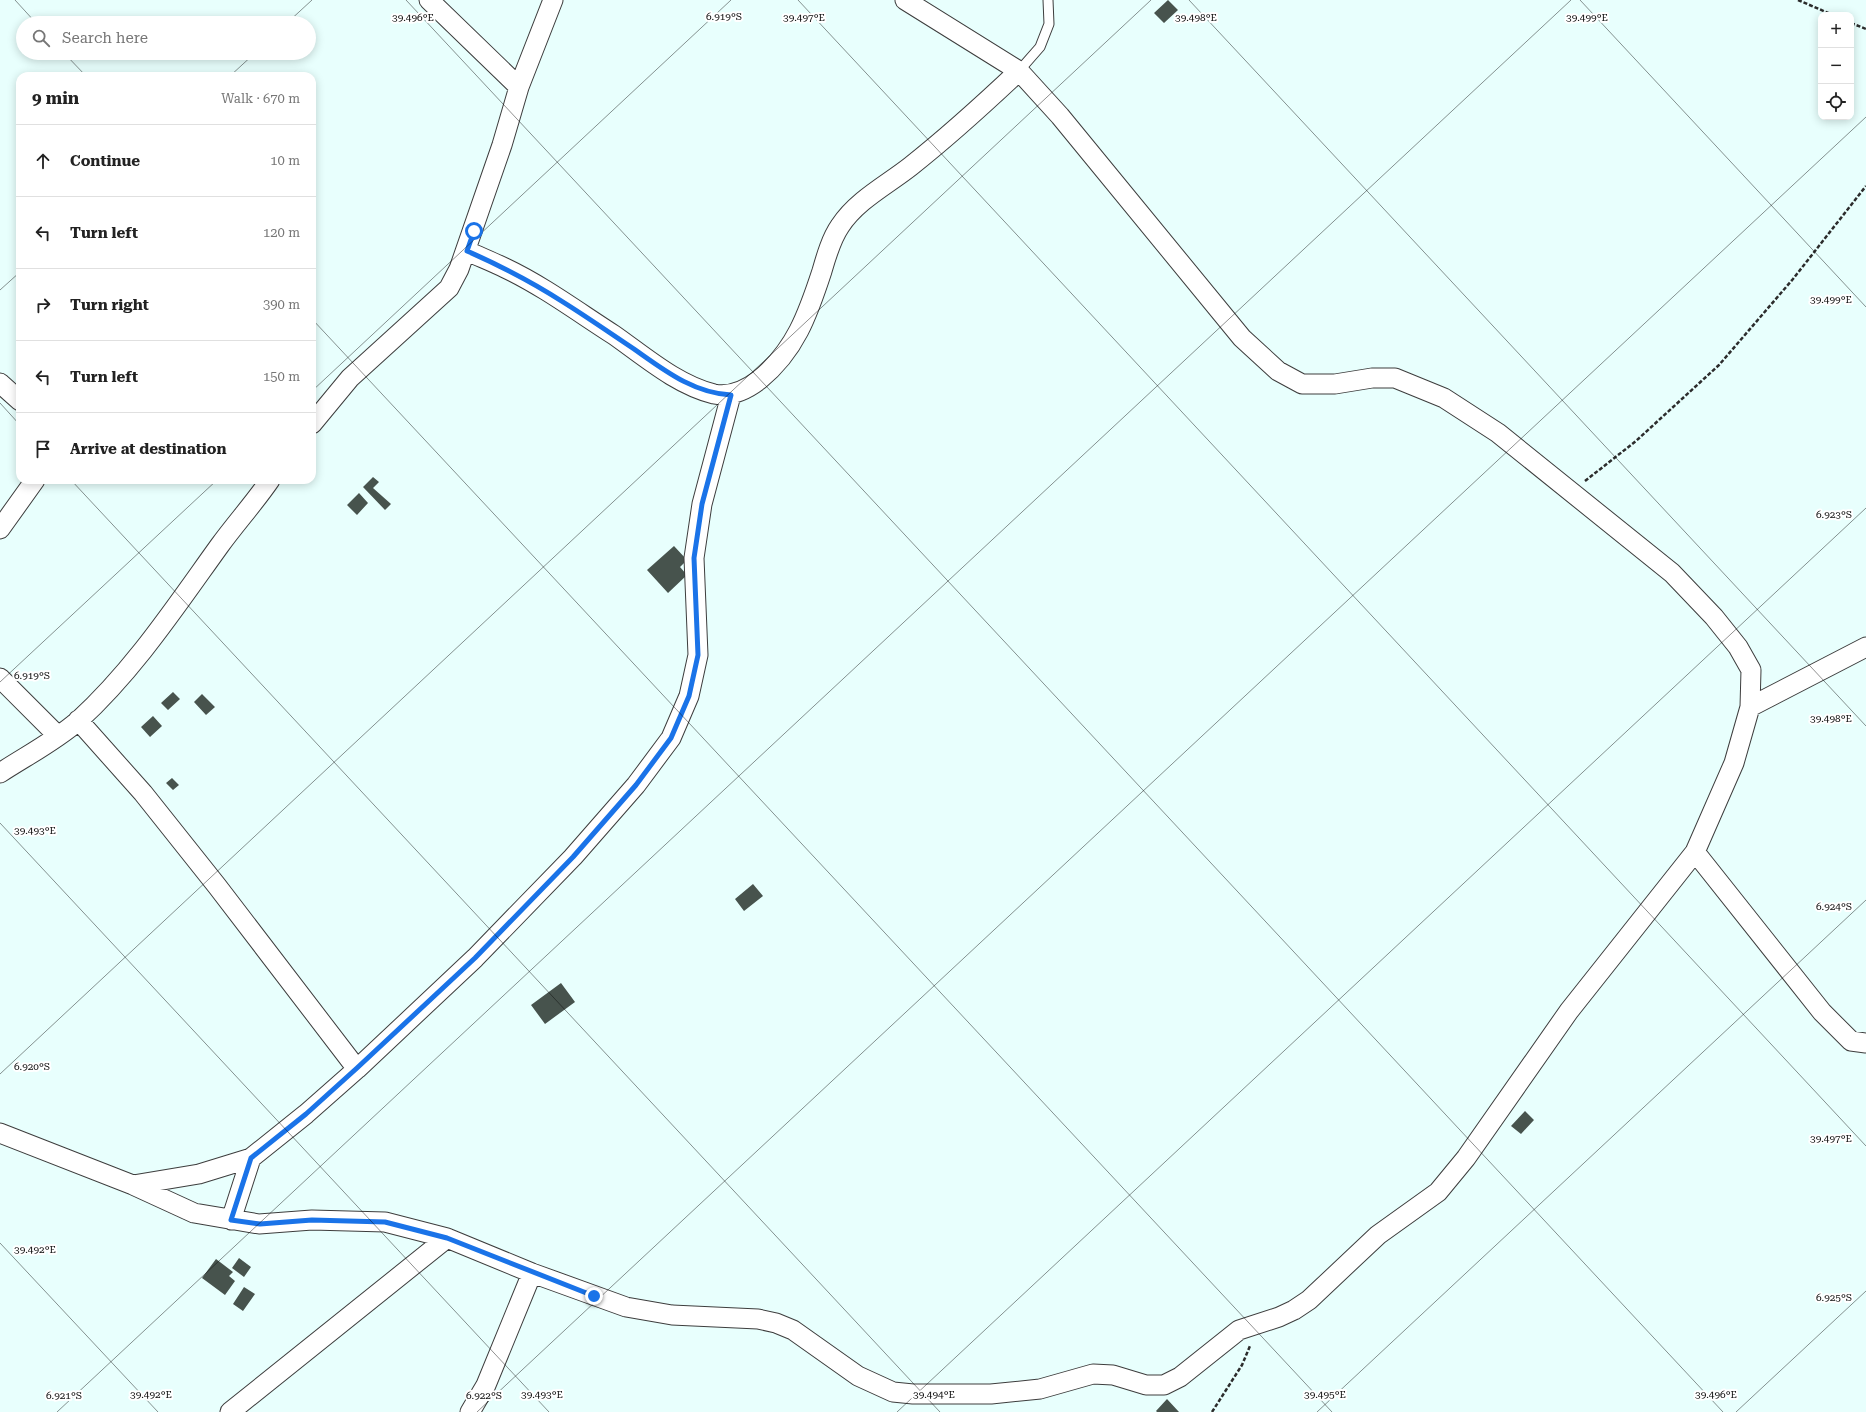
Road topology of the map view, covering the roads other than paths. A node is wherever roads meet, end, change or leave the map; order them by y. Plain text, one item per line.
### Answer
1 (429, 0) edge
2 (553, 0) edge
3 (905, 0) edge
4 (1048, 0) edge
5 (1019, 72) junction
6 (519, 87) junction
7 (467, 251) junction
8 (0, 383) edge
9 (731, 395) junction
10 (16, 397) edge
11 (316, 419) edge
12 (32, 484) edge
13 (267, 484) edge
14 (0, 529) edge
15 (1866, 647) edge
16 (0, 678) edge
17 (1750, 707) junction
18 (78, 720) junction
19 (58, 736) junction
20 (0, 773) edge
21 (1694, 852) junction
22 (1866, 1043) edge
23 (357, 1068) junction
24 (0, 1133) edge
25 (251, 1158) junction
26 (133, 1185) junction
27 (231, 1220) junction
28 (447, 1238) junction
29 (532, 1273) junction
30 (230, 1412) edge
31 (470, 1412) edge

1 - 6 street
2 - 6 street
3 - 5 street
4 - 5 lane
5 - 9 street
5 - 17 street
6 - 7 street
7 - 9 street
7 - 11 street
8 - 10 street
9 - 23 street
12 - 14 street
13 - 18 street
15 - 17 street
16 - 19 street
17 - 21 street
18 - 19 street
18 - 23 street
19 - 20 street
21 - 22 street
21 - 29 street
23 - 25 street
24 - 26 street
25 - 26 street
25 - 27 street
26 - 27 street
27 - 28 street
28 - 29 street
28 - 30 street
29 - 31 street

